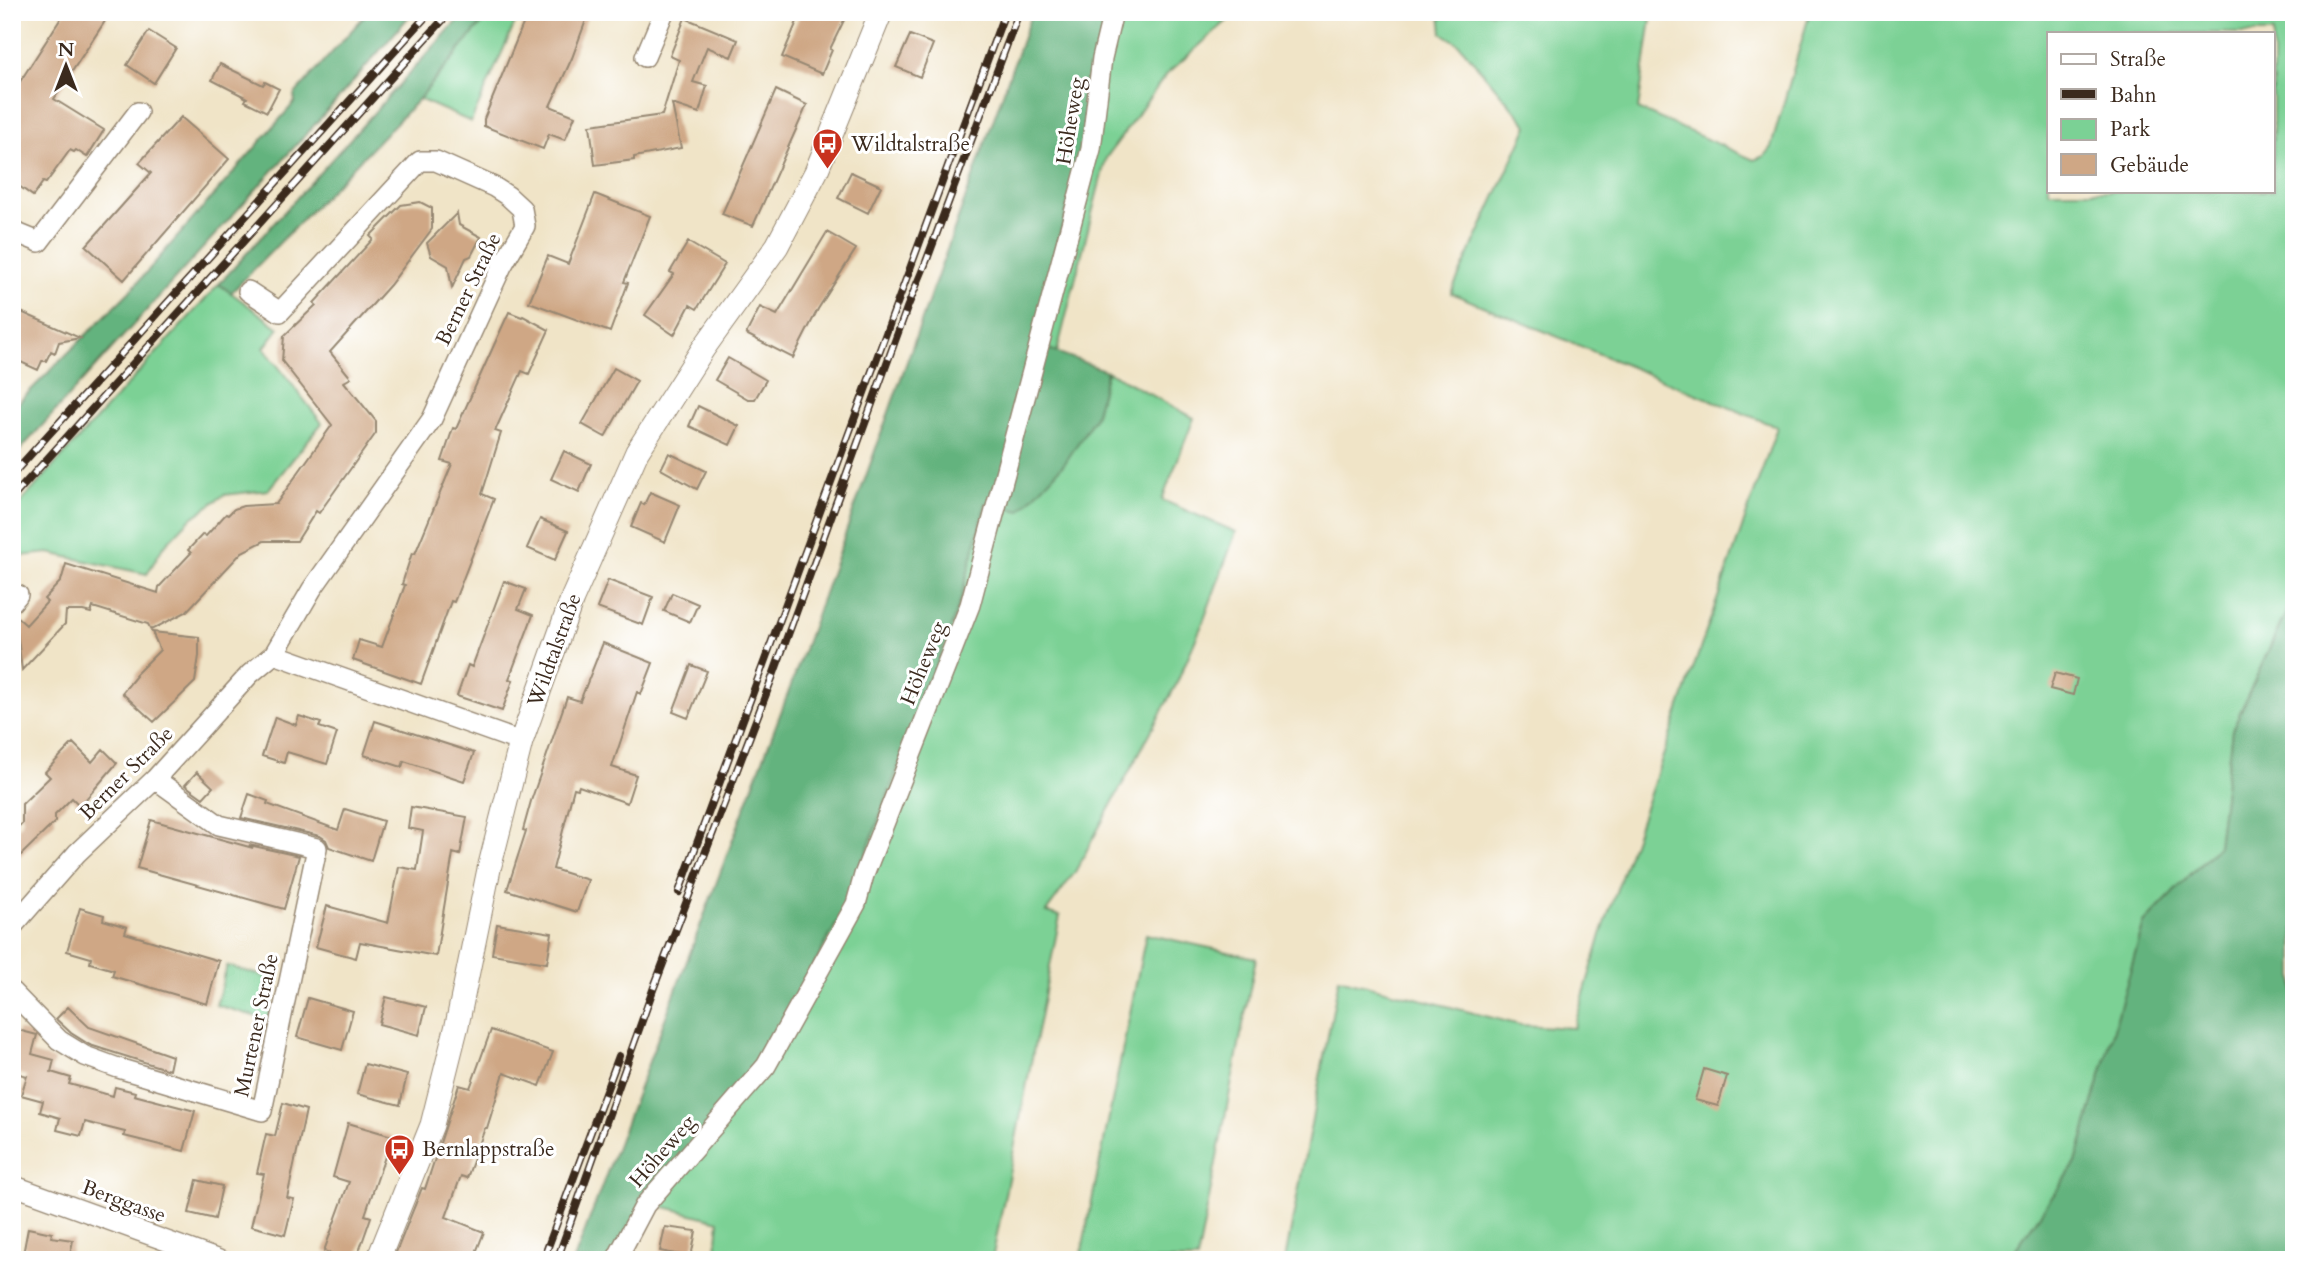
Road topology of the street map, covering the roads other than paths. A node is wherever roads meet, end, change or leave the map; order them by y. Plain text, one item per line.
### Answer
1 (664, 12) edge
2 (881, 12) edge
3 (1113, 12) edge
4 (645, 57) dead end
5 (138, 111) dead end
6 (12, 231) edge
7 (248, 291) dead end
8 (274, 654) junction
9 (521, 742) junction
10 (155, 779) junction
11 (12, 927) edge
12 (12, 992) edge
13 (12, 1185) edge
14 (219, 1260) edge
15 (378, 1260) edge
16 (616, 1260) edge

1 - 4 street
2 - 9 street, Wildtalstraße
3 - 16 street, Höheweg
5 - 6 street
7 - 8 street, Berner Straße
8 - 9 street
8 - 10 street, Berner Straße
9 - 15 street, Wildtalstraße
10 - 11 street, Berner Straße
10 - 12 street, Murtener Straße
13 - 14 street, Berggasse

